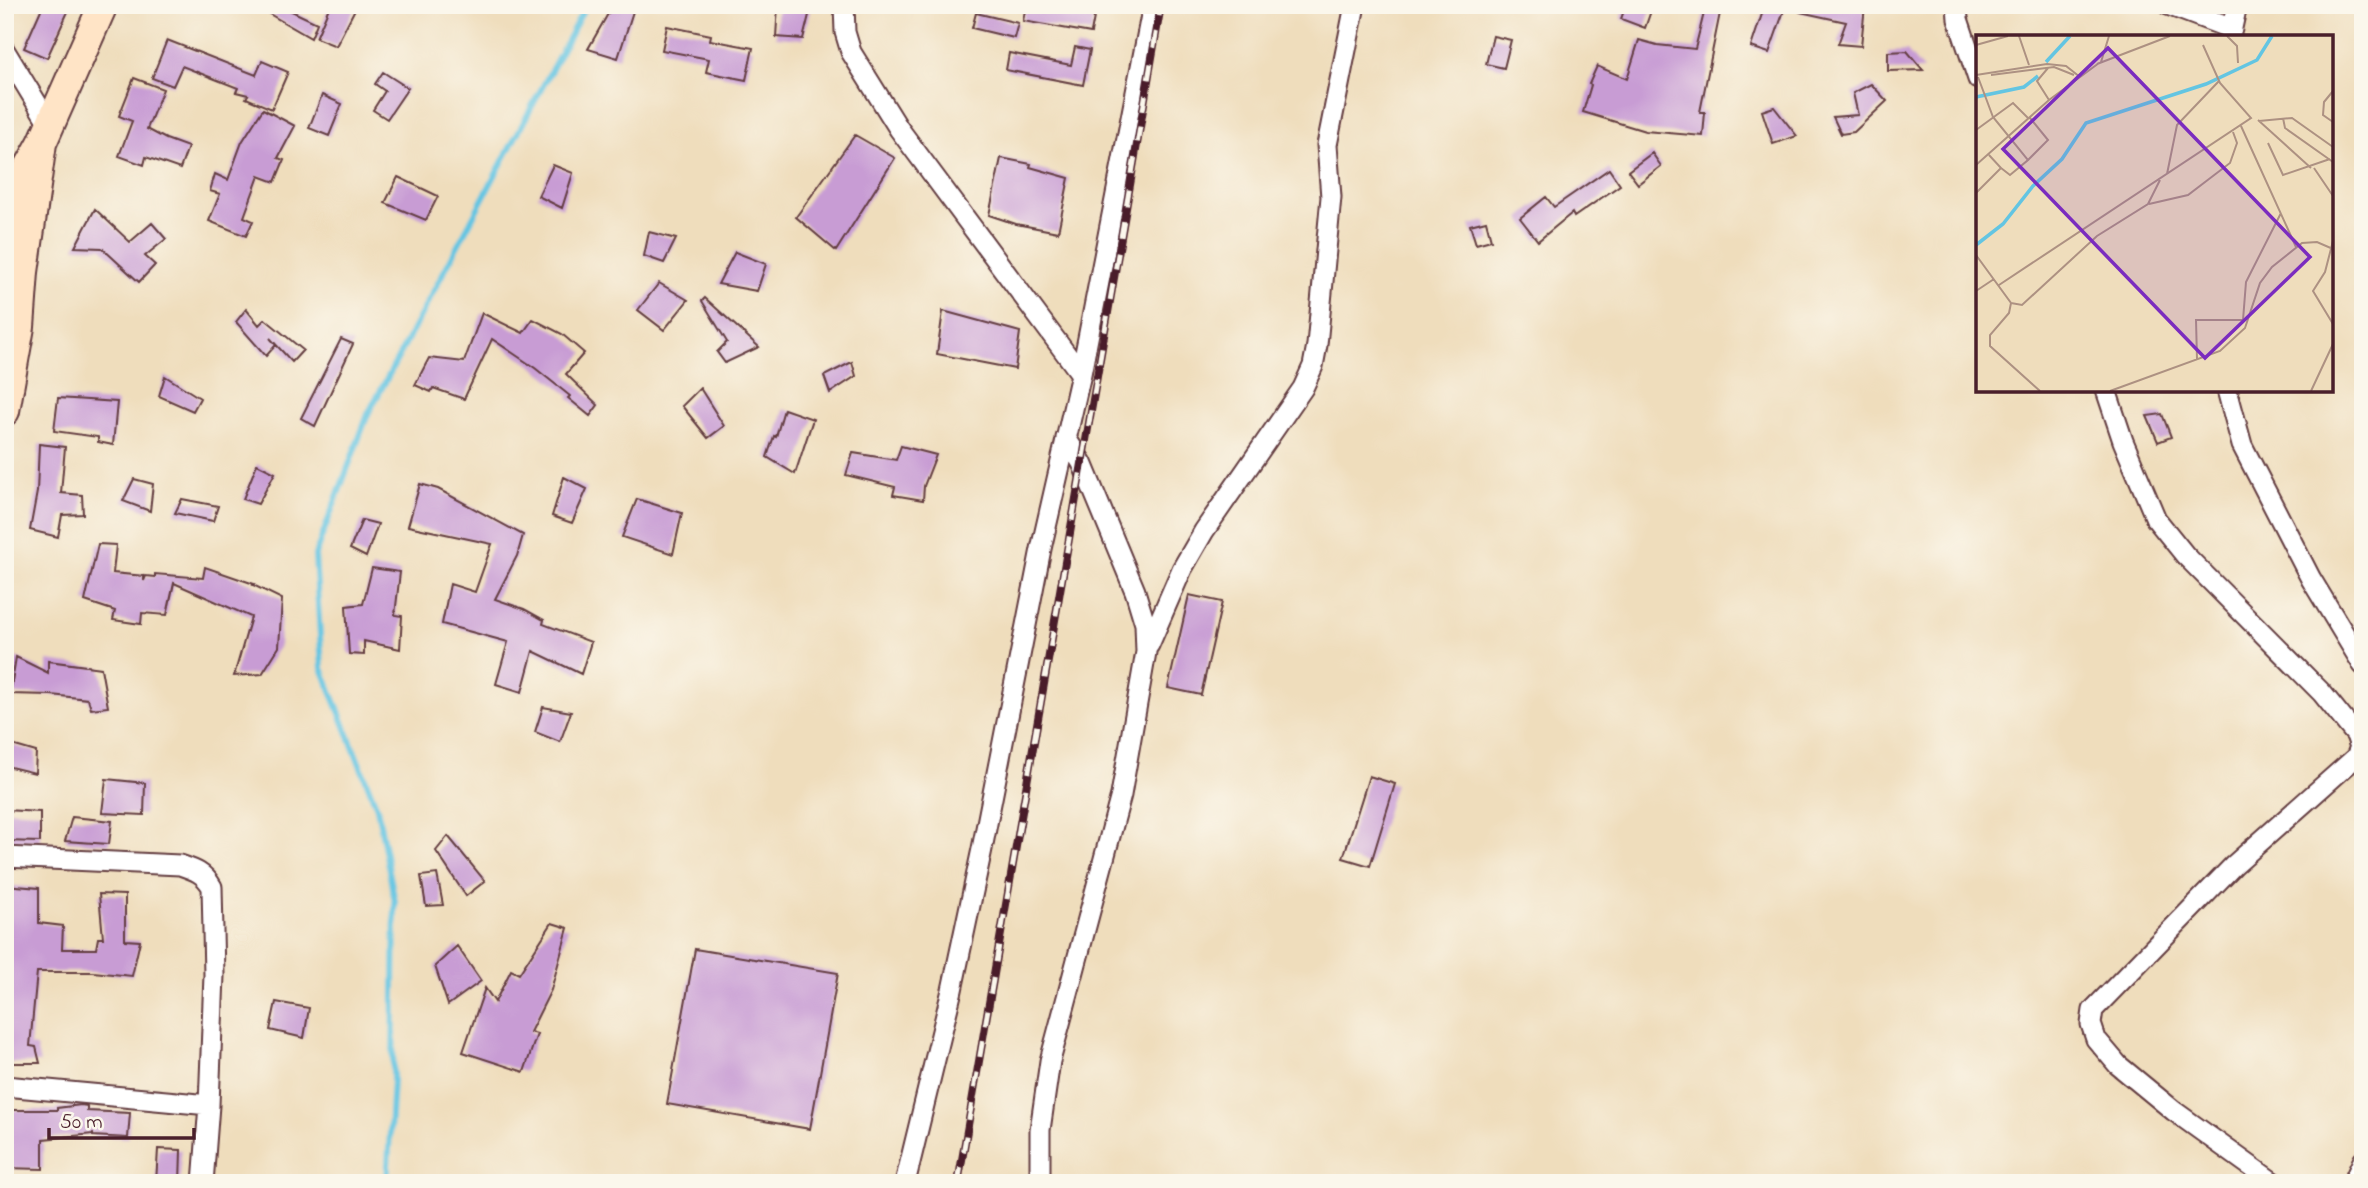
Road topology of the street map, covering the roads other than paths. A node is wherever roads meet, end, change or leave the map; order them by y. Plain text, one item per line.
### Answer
1 (103, 5) edge
2 (844, 5) edge
3 (1153, 5) edge
4 (1355, 5) edge
5 (1957, 5) edge
6 (2168, 5) edge
7 (2236, 5) edge
8 (2231, 33) edge
9 (5, 51) edge
10 (1976, 73) edge
11 (46, 134) junction
12 (5, 238) edge
13 (11, 342) edge
14 (1081, 373) junction
15 (2107, 392) edge
16 (2228, 392) edge
17 (5, 411) edge
18 (1066, 438) junction
19 (1146, 652) junction
20 (2363, 665) edge
21 (5, 856) edge
22 (5, 1086) edge
23 (209, 1105) junction
24 (2363, 1161) edge
25 (203, 1183) edge
26 (905, 1183) edge
27 (1040, 1183) edge
28 (2274, 1183) edge
29 (2353, 1183) edge

1 - 11 main road
2 - 14 street
3 - 14 street
4 - 19 street
5 - 10 street
6 - 8 street
7 - 8 street
9 - 11 street
11 - 12 main road
11 - 13 main road
13 - 17 main road
14 - 18 street
15 - 28 street
16 - 20 street
18 - 19 street
18 - 26 street
19 - 27 street
21 - 23 street
22 - 23 street
23 - 25 street
24 - 29 street

